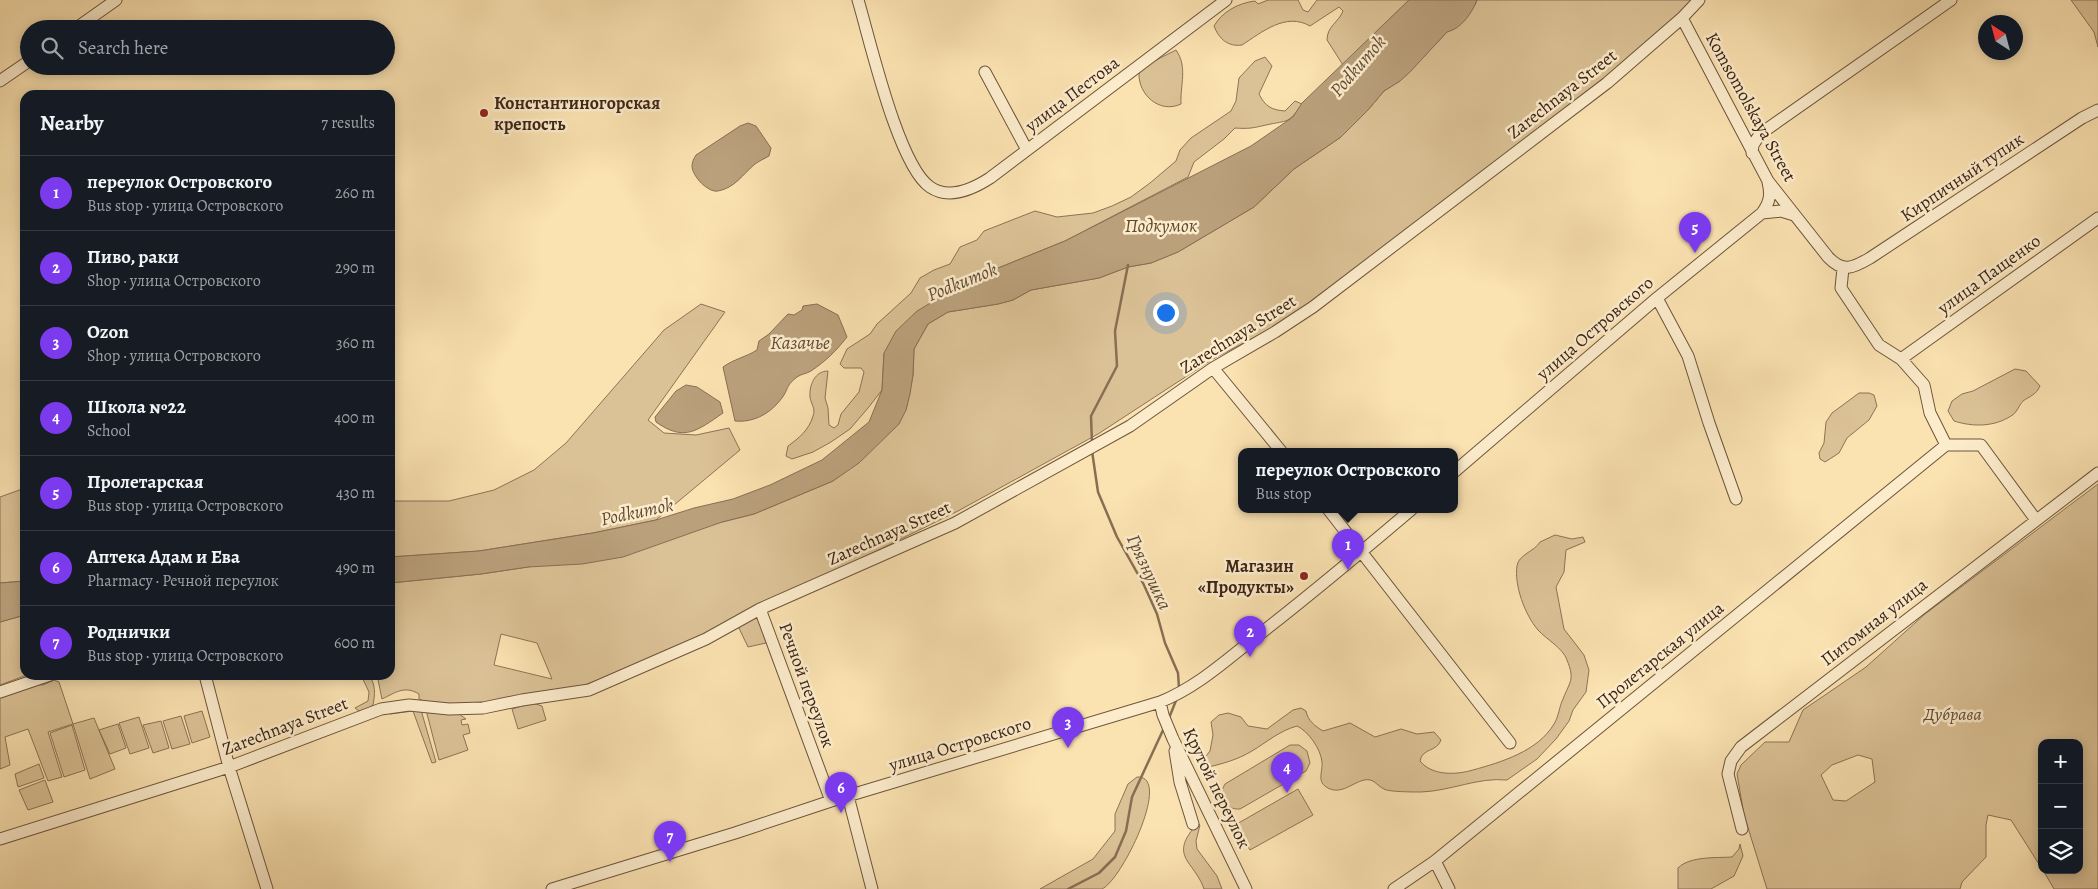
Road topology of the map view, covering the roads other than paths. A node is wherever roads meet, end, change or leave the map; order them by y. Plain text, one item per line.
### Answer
1 (116, 0) edge
2 (858, 0) edge
3 (1226, 0) edge
4 (1699, 0) edge
5 (1951, 0) edge
6 (1682, 18) junction
7 (88, 20) edge
8 (20, 67) edge
9 (985, 72) dead end
10 (0, 81) edge
11 (2098, 110) edge
12 (1742, 133) junction
13 (1760, 134) junction
14 (1027, 150) junction
15 (1752, 152) junction
16 (1768, 181) junction
17 (1762, 213) junction
18 (1797, 217) junction
19 (2098, 218) edge
20 (1844, 268) junction
21 (1657, 298) junction
22 (1901, 359) junction
23 (1213, 368) junction
24 (1946, 445) junction
25 (1279, 448) edge
26 (1458, 469) edge
27 (2098, 473) edge
28 (1736, 499) dead end
29 (1331, 513) edge
30 (1407, 513) edge
31 (2036, 520) junction
32 (1363, 551) junction
33 (760, 610) junction
34 (35, 680) edge
35 (206, 680) edge
36 (0, 692) edge
37 (1164, 700) junction
38 (1173, 740) junction
39 (1510, 743) dead end
40 (229, 767) junction
41 (848, 796) junction
42 (831, 801) junction
43 (1194, 824) dead end
44 (1742, 829) dead end
45 (0, 839) edge
46 (1434, 861) junction
47 (268, 889) edge
48 (552, 889) edge
49 (872, 889) edge
50 (1246, 889) edge
51 (1394, 889) edge
52 (1449, 889) edge

1 - 7 street
2 - 14 street, улица Пестова
3 - 14 street, улица Пестова
4 - 6 street, Zarechnaya Street
5 - 13 street
6 - 12 street, Komsomolskaya Street
6 - 23 street, Zarechnaya Street
8 - 10 street
9 - 14 street
11 - 20 street, Кирпичный тупик
12 - 13 street
12 - 15 street, Komsomolskaya Street
13 - 15 street
15 - 16 street, Komsomolskaya Street
16 - 17 street
16 - 18 street, Komsomolskaya Street
17 - 18 street
17 - 21 street, улица Островского
18 - 20 street, Komsomolskaya Street
19 - 22 street, улица Пащенко
20 - 22 street
21 - 26 street, улица Островского
21 - 28 street
22 - 24 street
23 - 25 street
23 - 33 street, Zarechnaya Street
24 - 31 street
24 - 46 street, Пролетарская улица
27 - 31 street, Питомная улица
29 - 32 street
30 - 32 street, улица Островского
31 - 44 street, Питомная улица
32 - 37 street, улица Островского
32 - 39 street
33 - 40 street, Zarechnaya Street
33 - 42 street, Речной переулок
34 - 36 street
35 - 40 street
37 - 38 street, Крутой переулок
37 - 41 street, улица Островского
38 - 43 street
38 - 50 street, Крутой переулок
40 - 45 street, Zarechnaya Street
40 - 47 street
41 - 42 street, улица Островского
41 - 49 street
42 - 48 street, улица Островского
46 - 51 street, Пролетарская улица
46 - 52 street

